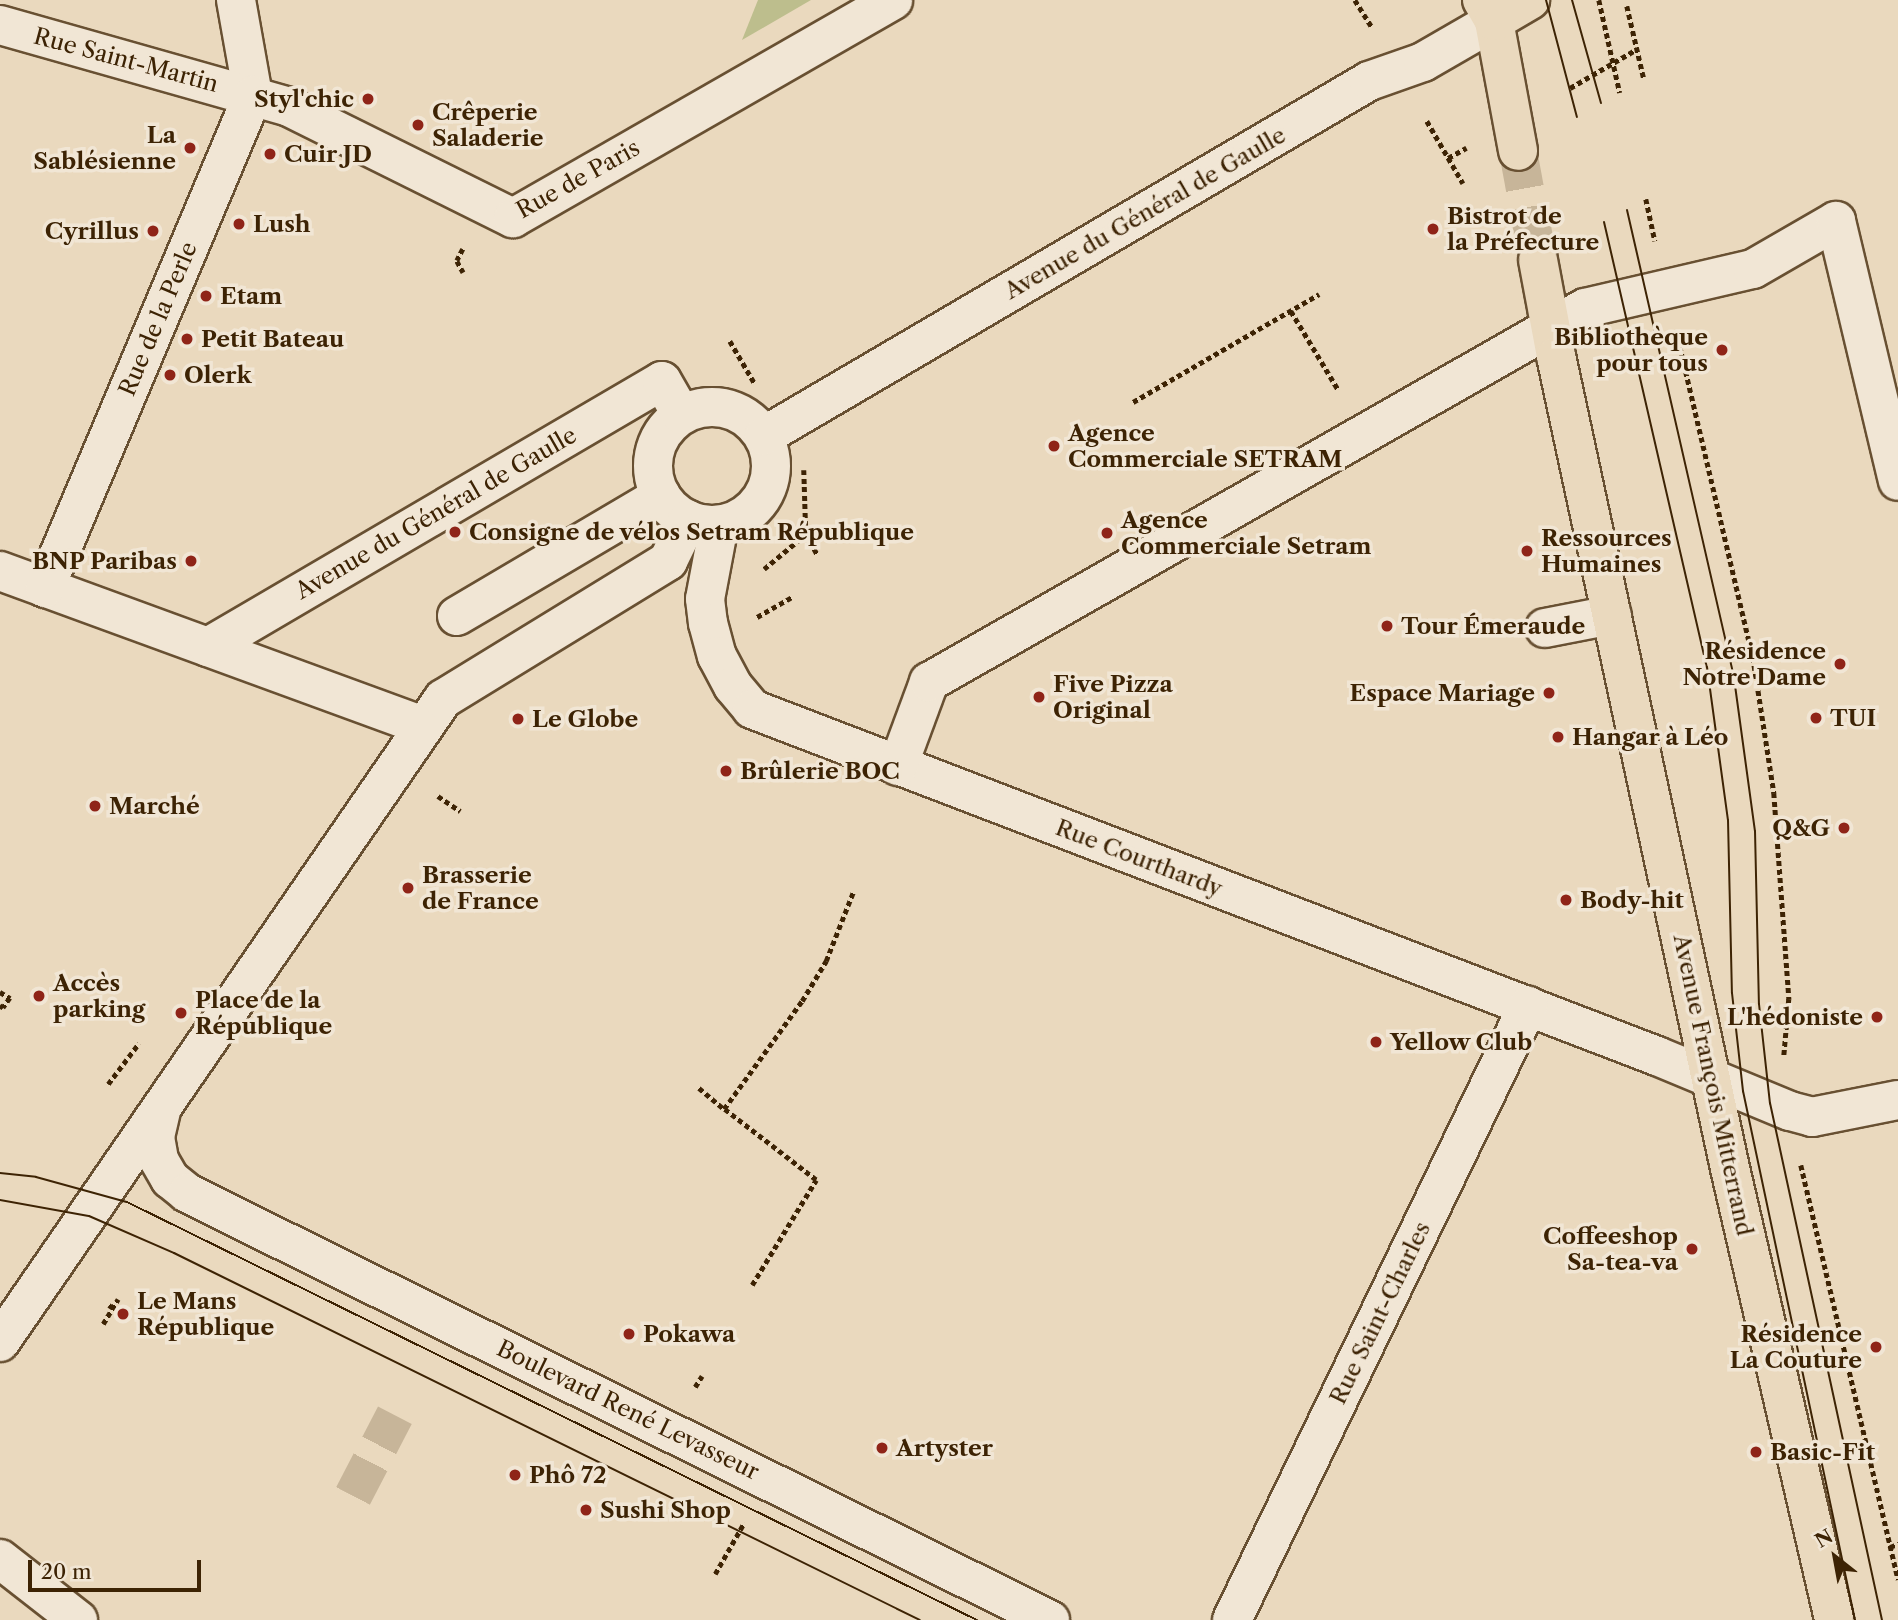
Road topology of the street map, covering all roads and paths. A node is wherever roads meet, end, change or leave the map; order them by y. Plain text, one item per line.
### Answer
1 (236, 0) edge
2 (893, 0) edge
3 (1355, 0) edge
4 (1530, 0) edge
5 (1599, 0) edge
6 (1627, 6) dead end
7 (1488, 10) edge
8 (0, 25) edge
9 (1371, 26) dead end
10 (1637, 49) junction
11 (1614, 63) junction
12 (1644, 79) dead end
13 (1570, 88) dead end
14 (1620, 93) dead end
15 (253, 95) junction
16 (1427, 121) dead end
17 (1476, 142) dead end
18 (1518, 151) tunnel mouth
19 (1448, 158) junction
20 (1463, 183) dead end
21 (1646, 199) dead end
22 (1538, 260) tunnel mouth
23 (1667, 288) junction
24 (1319, 294) dead end
25 (1291, 311) junction
26 (1551, 327) junction
27 (1133, 402) dead end
28 (612, 410) junction
29 (682, 415) junction
30 (1365, 433) junction
31 (764, 436) junction
32 (656, 447) junction
33 (1898, 481) edge
34 (689, 514) junction
35 (806, 534) dead end
36 (0, 572) edge
37 (760, 574) dead end
38 (45, 588) junction
39 (792, 597) dead end
40 (1612, 615) junction
41 (457, 616) dead end
42 (747, 623) dead end
43 (1545, 628) dead end
44 (208, 647) junction
45 (434, 712) junction
46 (898, 766) junction
47 (854, 890) dead end
48 (0, 992) edge
49 (0, 1006) edge
50 (1528, 1006) junction
51 (139, 1043) dead end
52 (1710, 1077) junction
53 (108, 1084) dead end
54 (699, 1088) dead end
55 (1898, 1100) edge
56 (724, 1109) junction
57 (161, 1111) junction
58 (1790, 1111) junction
59 (752, 1285) dead end
60 (118, 1299) dead end
61 (103, 1324) dead end
62 (0, 1342) edge
63 (1898, 1544) edge
64 (1890, 1547) junction
65 (0, 1559) edge
66 (1898, 1580) edge
67 (78, 1620) edge
68 (1050, 1620) edge
69 (1232, 1620) edge
70 (1834, 1620) edge

1 - 15 street
2 - 15 street, Rue de Paris
3 - 9 path
4 - 7 main road, Avenue du Général de Gaulle
5 - 11 path
6 - 10 path
7 - 18 main road
7 - 31 street, Avenue du Général de Gaulle
8 - 15 street, Rue Saint-Martin
10 - 11 path
10 - 12 path
11 - 13 path
11 - 14 path
15 - 38 street, Rue de la Perle
16 - 19 path
17 - 19 path
19 - 20 path
21 - 23 path
22 - 26 main road, Avenue François Mitterrand
23 - 26 street
23 - 33 street
23 - 58 path
24 - 25 path
25 - 27 path
25 - 30 path
26 - 30 street
26 - 40 main road, Avenue François Mitterrand
28 - 29 street, Avenue du Général de Gaulle
28 - 32 street
28 - 44 street, Avenue du Général de Gaulle
29 - 31 street
29 - 32 street
30 - 46 street
31 - 34 street
32 - 34 street
34 - 41 street
34 - 45 street
34 - 46 street, Rue Courthardy
35 - 37 path
36 - 38 street
38 - 44 street
39 - 42 path
40 - 43 street
40 - 52 main road, Avenue François Mitterrand
44 - 45 street
45 - 57 street
46 - 50 street, Rue Courthardy
47 - 56 path
48 - 49 path
50 - 52 street, Rue Courthardy
50 - 69 street, Rue Saint-Charles
51 - 53 path
52 - 58 street, Rue Courthardy
52 - 70 main road, Avenue François Mitterrand
54 - 56 path
55 - 58 street, Rue Courthardy
56 - 59 path
57 - 62 street
57 - 68 street, Boulevard René Levasseur
58 - 64 path
60 - 61 path
63 - 64 path
64 - 66 path
65 - 67 street

